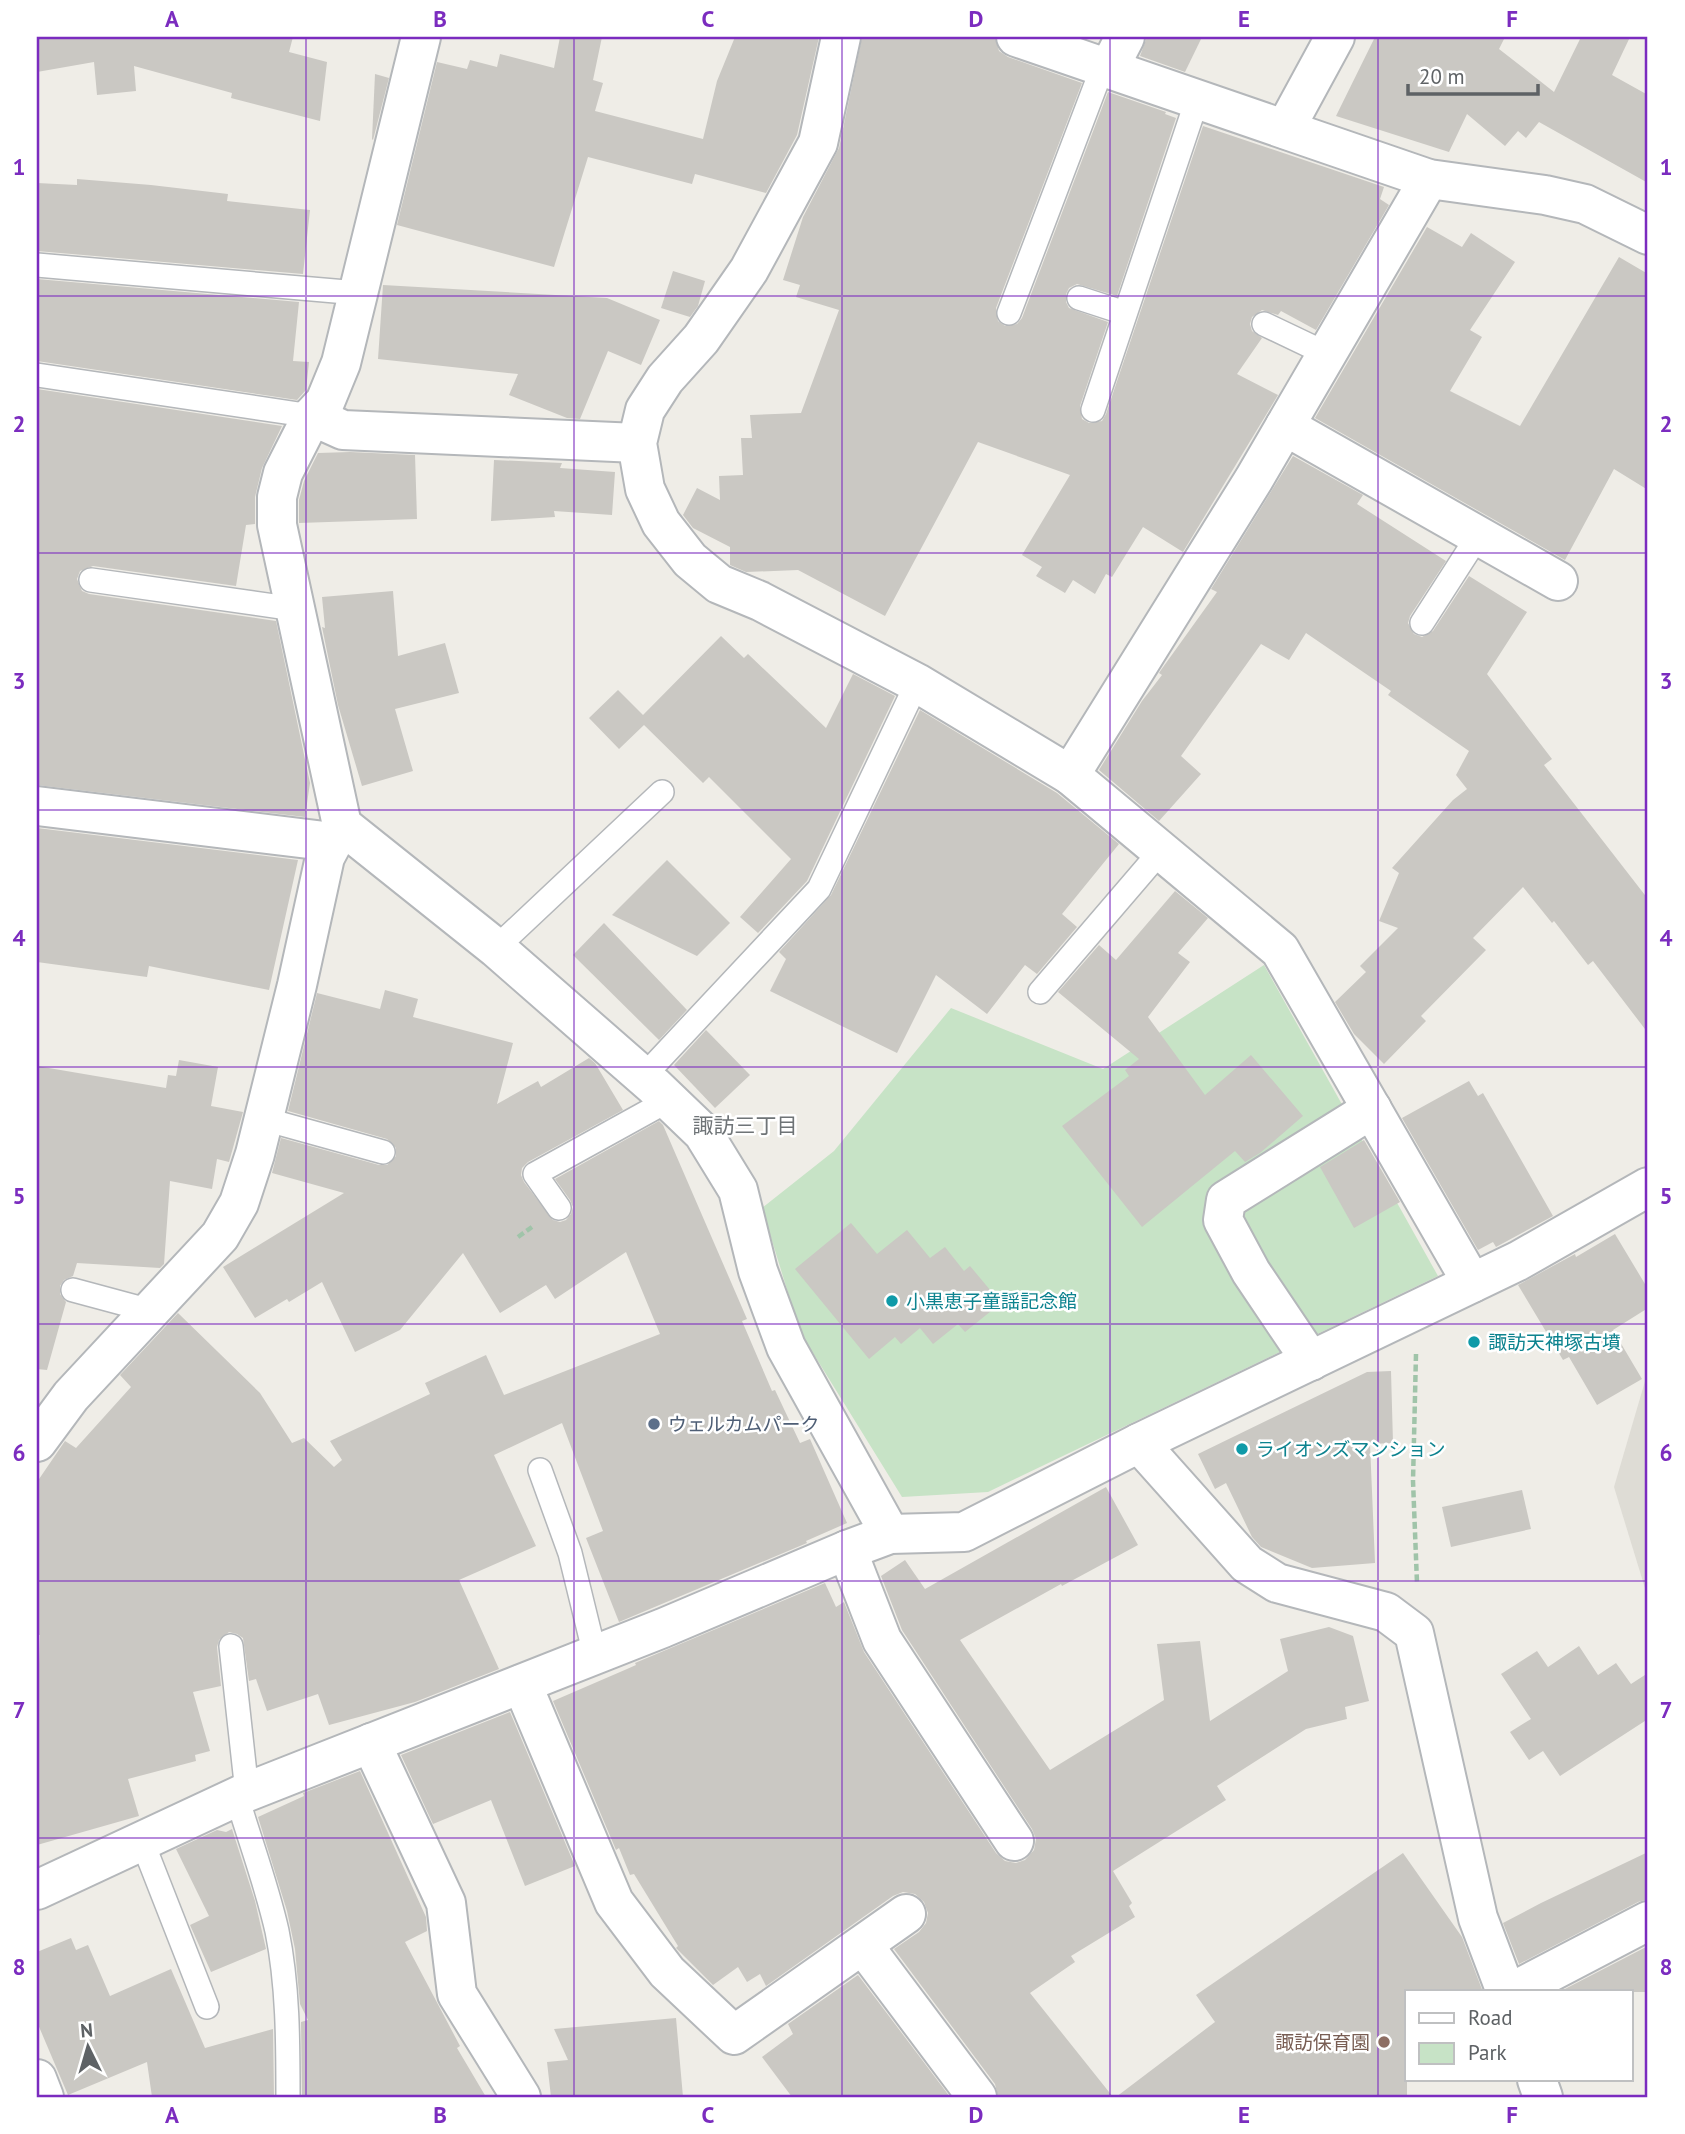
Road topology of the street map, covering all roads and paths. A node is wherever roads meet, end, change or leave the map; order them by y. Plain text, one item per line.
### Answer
1 (421, 37) edge
2 (841, 37) edge
3 (1016, 37) edge
4 (1335, 37) edge
5 (1112, 57) edge
6 (1197, 100) junction
7 (1285, 129) junction
8 (1429, 179) junction
9 (1648, 235) edge
10 (37, 265) edge
11 (358, 293) junction
12 (1079, 298) dead end
13 (1009, 313) dead end
14 (1125, 313) junction
15 (1264, 324) dead end
16 (1327, 354) junction
17 (37, 375) edge
18 (1093, 410) dead end
19 (312, 416) junction
20 (1285, 426) junction
21 (637, 443) junction
22 (1478, 536) junction
23 (91, 580) dead end
24 (1558, 581) dead end
25 (295, 609) junction
26 (1422, 623) dead end
27 (917, 683) junction
28 (1070, 775) junction
29 (662, 792) dead end
30 (37, 806) edge
31 (338, 834) junction
32 (1160, 852) junction
33 (496, 948) junction
34 (1040, 992) dead end
35 (656, 1088) junction
36 (1372, 1109) junction
37 (264, 1119) junction
38 (383, 1152) dead end
39 (1648, 1186) edge
40 (559, 1208) dead end
41 (1472, 1283) junction
42 (73, 1290) dead end
43 (1418, 1309) junction
44 (151, 1311) junction
45 (1311, 1360) junction
46 (37, 1441) edge
47 (1139, 1443) junction
48 (540, 1470) dead end
49 (890, 1534) junction
50 (847, 1550) junction
51 (1414, 1633) junction
52 (230, 1646) dead end
53 (595, 1655) junction
54 (522, 1684) junction
55 (371, 1743) junction
56 (242, 1795) junction
57 (142, 1841) junction
58 (1014, 1841) dead end
59 (37, 1890) edge
60 (906, 1914) dead end
61 (1648, 1921) edge
62 (863, 1945) junction
63 (1505, 1990) edge
64 (1517, 1990) edge
65 (207, 2007) dead end
66 (37, 2079) edge
67 (44, 2097) edge
68 (288, 2097) edge
69 (521, 2097) edge
70 (977, 2097) edge

1 - 11 street
2 - 21 street
3 - 5 street
4 - 7 street
5 - 6 street
5 - 13 lane
6 - 7 street
6 - 14 lane
7 - 8 street
8 - 9 street
8 - 16 street
10 - 11 lane
11 - 19 street
12 - 14 lane
14 - 18 lane
15 - 16 lane
16 - 20 street
17 - 19 lane
19 - 21 street
19 - 25 street
20 - 22 street
20 - 28 street
21 - 27 street
22 - 24 street
22 - 26 lane
23 - 25 lane
25 - 31 street
27 - 28 street
27 - 35 lane
28 - 32 street
29 - 33 lane
30 - 31 street
31 - 33 street
31 - 37 street
32 - 34 lane
32 - 36 street
33 - 35 street
35 - 40 lane
35 - 49 street
36 - 41 street
36 - 45 street
37 - 38 lane
37 - 44 street
39 - 41 street
41 - 43 street
42 - 44 lane
43 - 45 street
43 - 51 path
44 - 46 street
45 - 47 street
47 - 49 street
47 - 51 street
48 - 53 lane
49 - 50 street
50 - 53 street
50 - 58 street
51 - 63 street
52 - 56 lane
53 - 54 street
54 - 55 street
54 - 62 street
55 - 56 street
55 - 69 street
56 - 57 street
56 - 68 lane
57 - 59 street
57 - 65 lane
60 - 62 street
61 - 64 street
62 - 70 street
66 - 67 street

